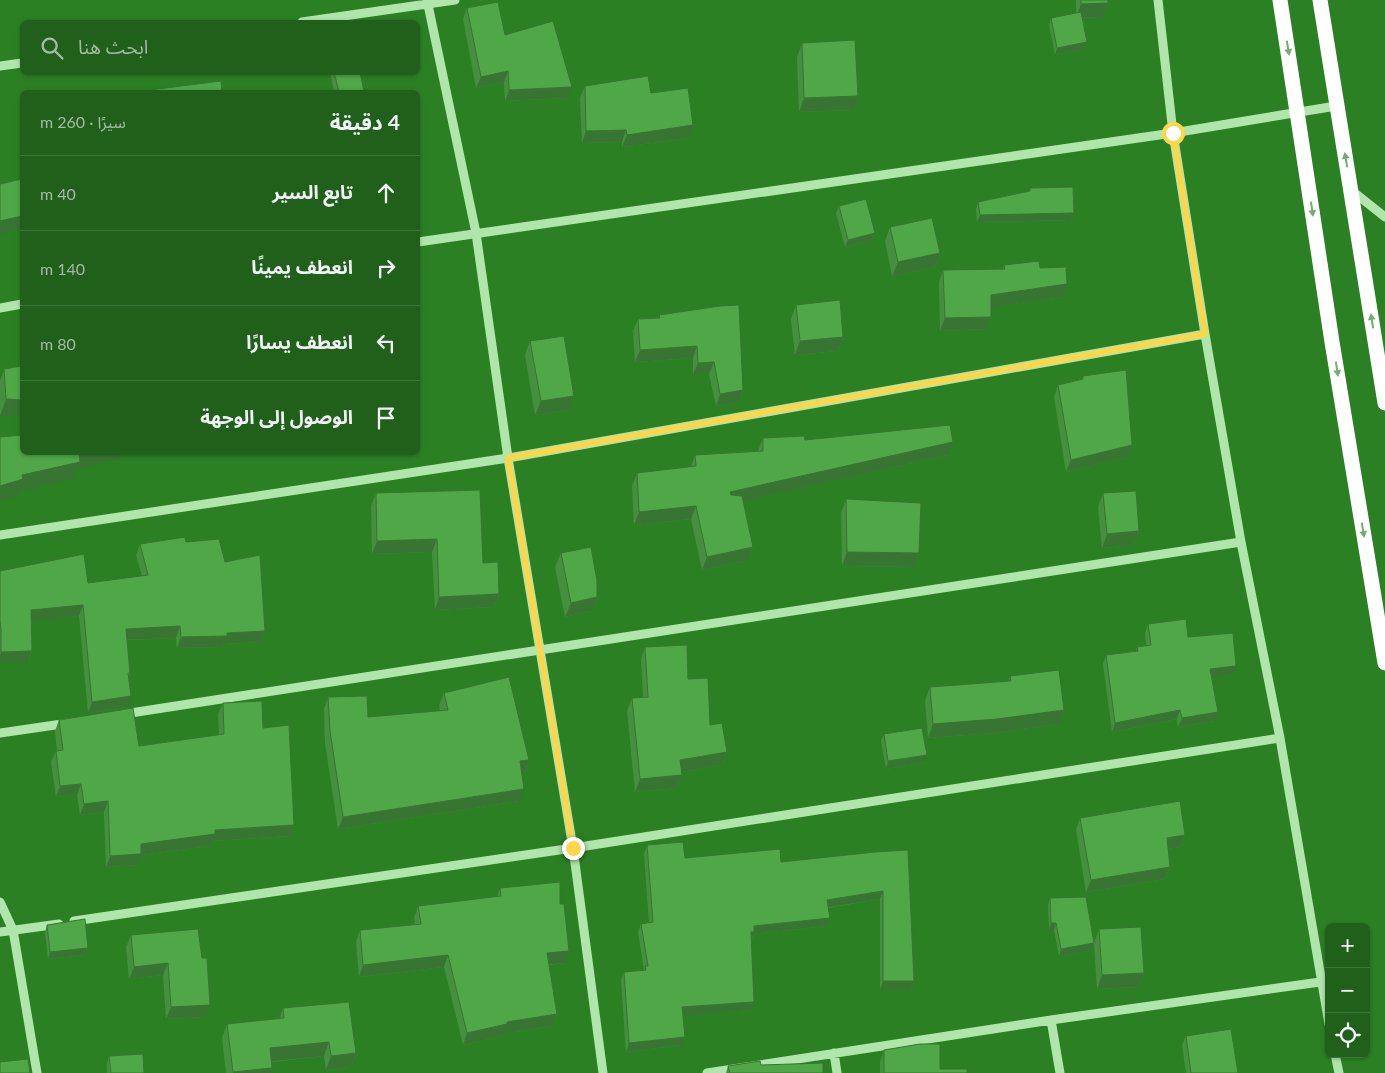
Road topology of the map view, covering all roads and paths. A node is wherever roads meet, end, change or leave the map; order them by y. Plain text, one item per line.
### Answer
1 (455, 0) edge
2 (1158, 0) edge
3 (1280, 0) edge
4 (1320, 0) edge
5 (428, 2) edge
6 (315, 20) edge
7 (20, 63) edge
8 (0, 66) edge
9 (1336, 106) junction
10 (1298, 113) junction
11 (1173, 133) junction
12 (1351, 190) junction
13 (1385, 218) edge
14 (476, 233) junction
15 (420, 242) edge
16 (20, 304) edge
17 (0, 308) edge
18 (1205, 334) junction
19 (1385, 403) edge
20 (508, 458) junction
21 (0, 535) edge
22 (1240, 542) junction
23 (538, 650) junction
24 (1385, 663) edge
25 (117, 715) edge
26 (78, 721) edge
27 (0, 733) edge
28 (1280, 738) junction
29 (573, 848) junction
30 (0, 902) edge
31 (13, 930) junction
32 (0, 932) edge
33 (1320, 982) junction
34 (1327, 1013) edge
35 (1051, 1020) junction
36 (834, 1052) junction
37 (1336, 1058) edge
38 (36, 1073) edge
39 (603, 1073) edge
40 (707, 1073) edge
41 (837, 1073) edge
42 (1060, 1073) edge
43 (1339, 1073) edge

1 - 5 street
2 - 11 street
3 -> 10 highway
4 - 9 highway
5 - 6 street
5 - 14 street
7 - 8 street
9 - 10 street
12 -> 9 highway
10 - 11 street
10 -> 24 highway
11 - 14 street
11 - 18 street
12 - 13 street
19 -> 12 highway
14 - 15 street
14 - 20 street
16 - 17 street
18 - 20 street
18 - 22 street
20 - 21 street
20 - 23 street
22 - 23 street
22 - 28 street
23 - 25 street
23 - 29 street
26 - 27 street
28 - 29 street
28 - 33 street
29 - 31 street
29 - 39 street
30 - 31 street
31 - 32 street
31 - 38 street
33 - 34 street
33 - 35 street
35 - 36 street
35 - 42 street
36 - 40 street
36 - 41 street
37 - 43 street

